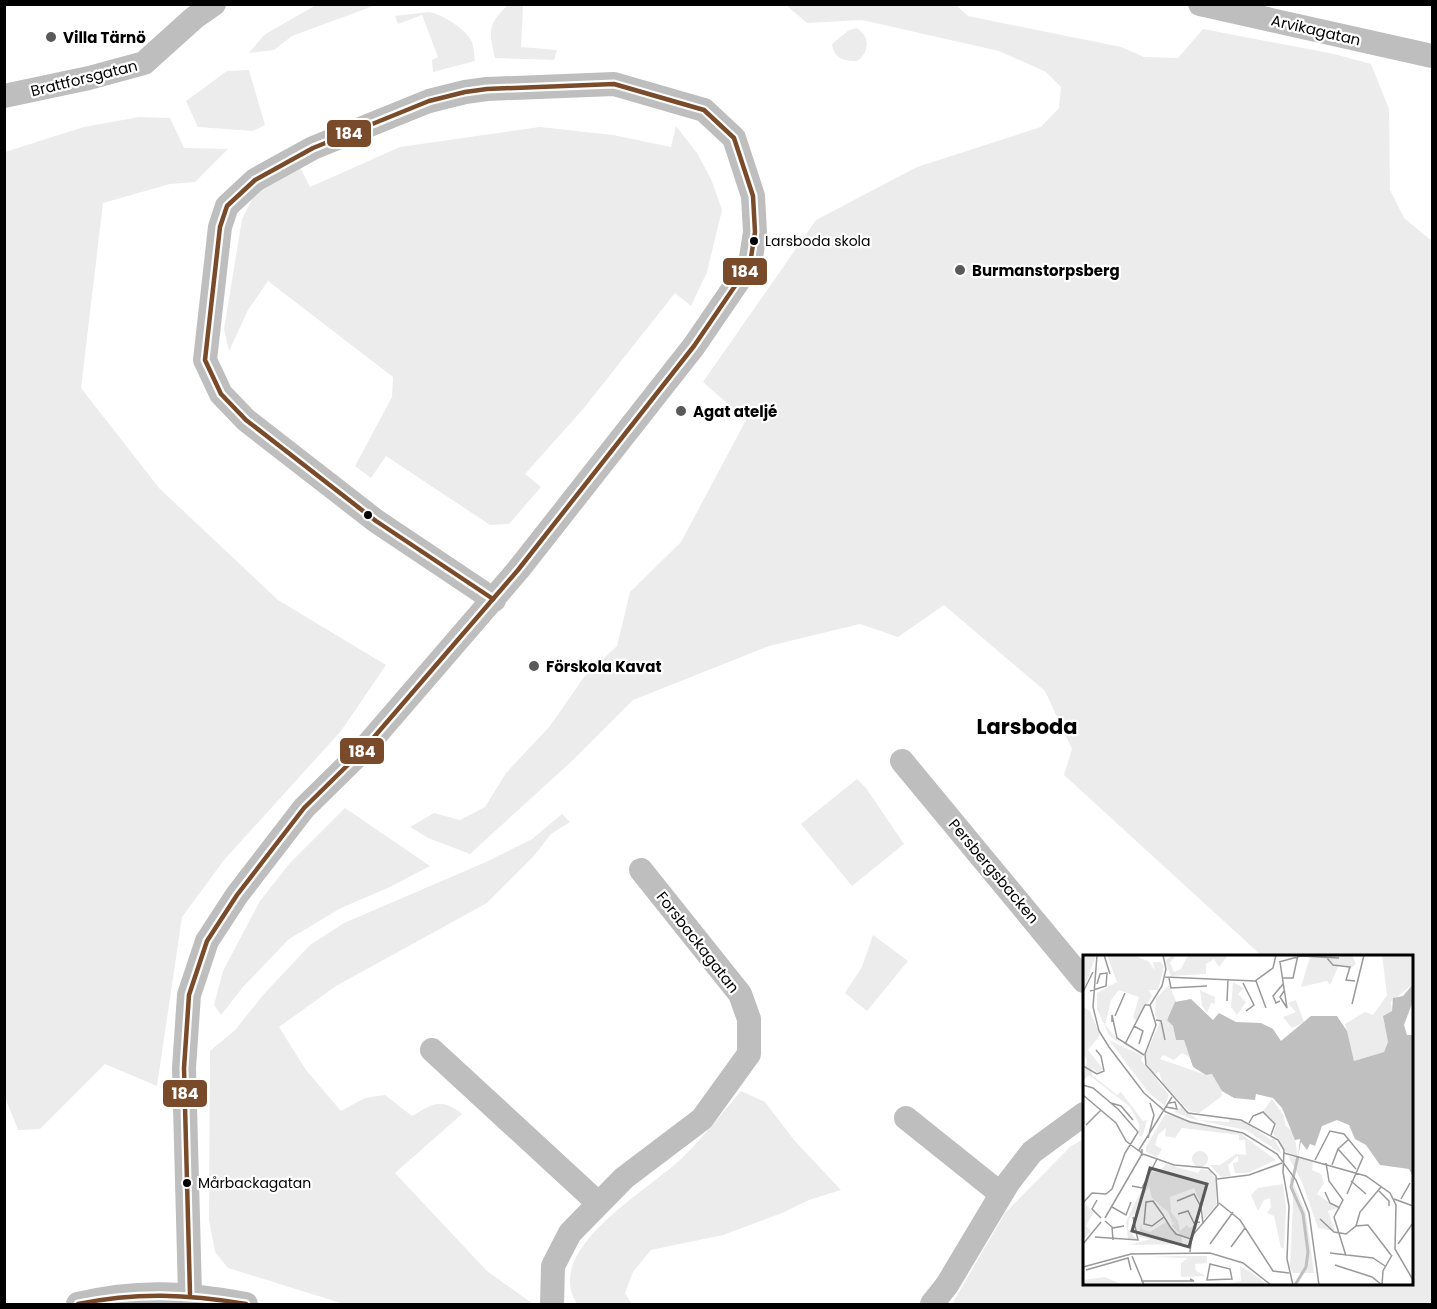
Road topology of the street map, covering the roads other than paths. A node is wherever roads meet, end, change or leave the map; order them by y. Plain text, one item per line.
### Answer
1 (214, 4) edge
2 (1200, 4) edge
3 (1432, 56) edge
4 (4, 96) edge
5 (494, 600) junction
6 (902, 762) dead end
7 (641, 870) dead end
8 (1083, 980) edge
9 (432, 1050) dead end
10 (1083, 1115) edge
11 (906, 1118) dead end
12 (1001, 1194) junction
13 (598, 1203) junction
14 (190, 1294) junction
15 (82, 1303) edge
16 (246, 1305) edge
17 (552, 1305) edge
18 (932, 1305) edge

1 - 4 street, Brattforsgatan
2 - 3 street, Arvikagatan
5 - 5 street
5 - 14 street
6 - 8 street, Persbergsbacken
7 - 13 street, Forsbackagatan
9 - 13 street
10 - 12 street
11 - 12 street
12 - 18 street
13 - 17 street, Forsbackagatan
14 - 15 street
14 - 16 street

